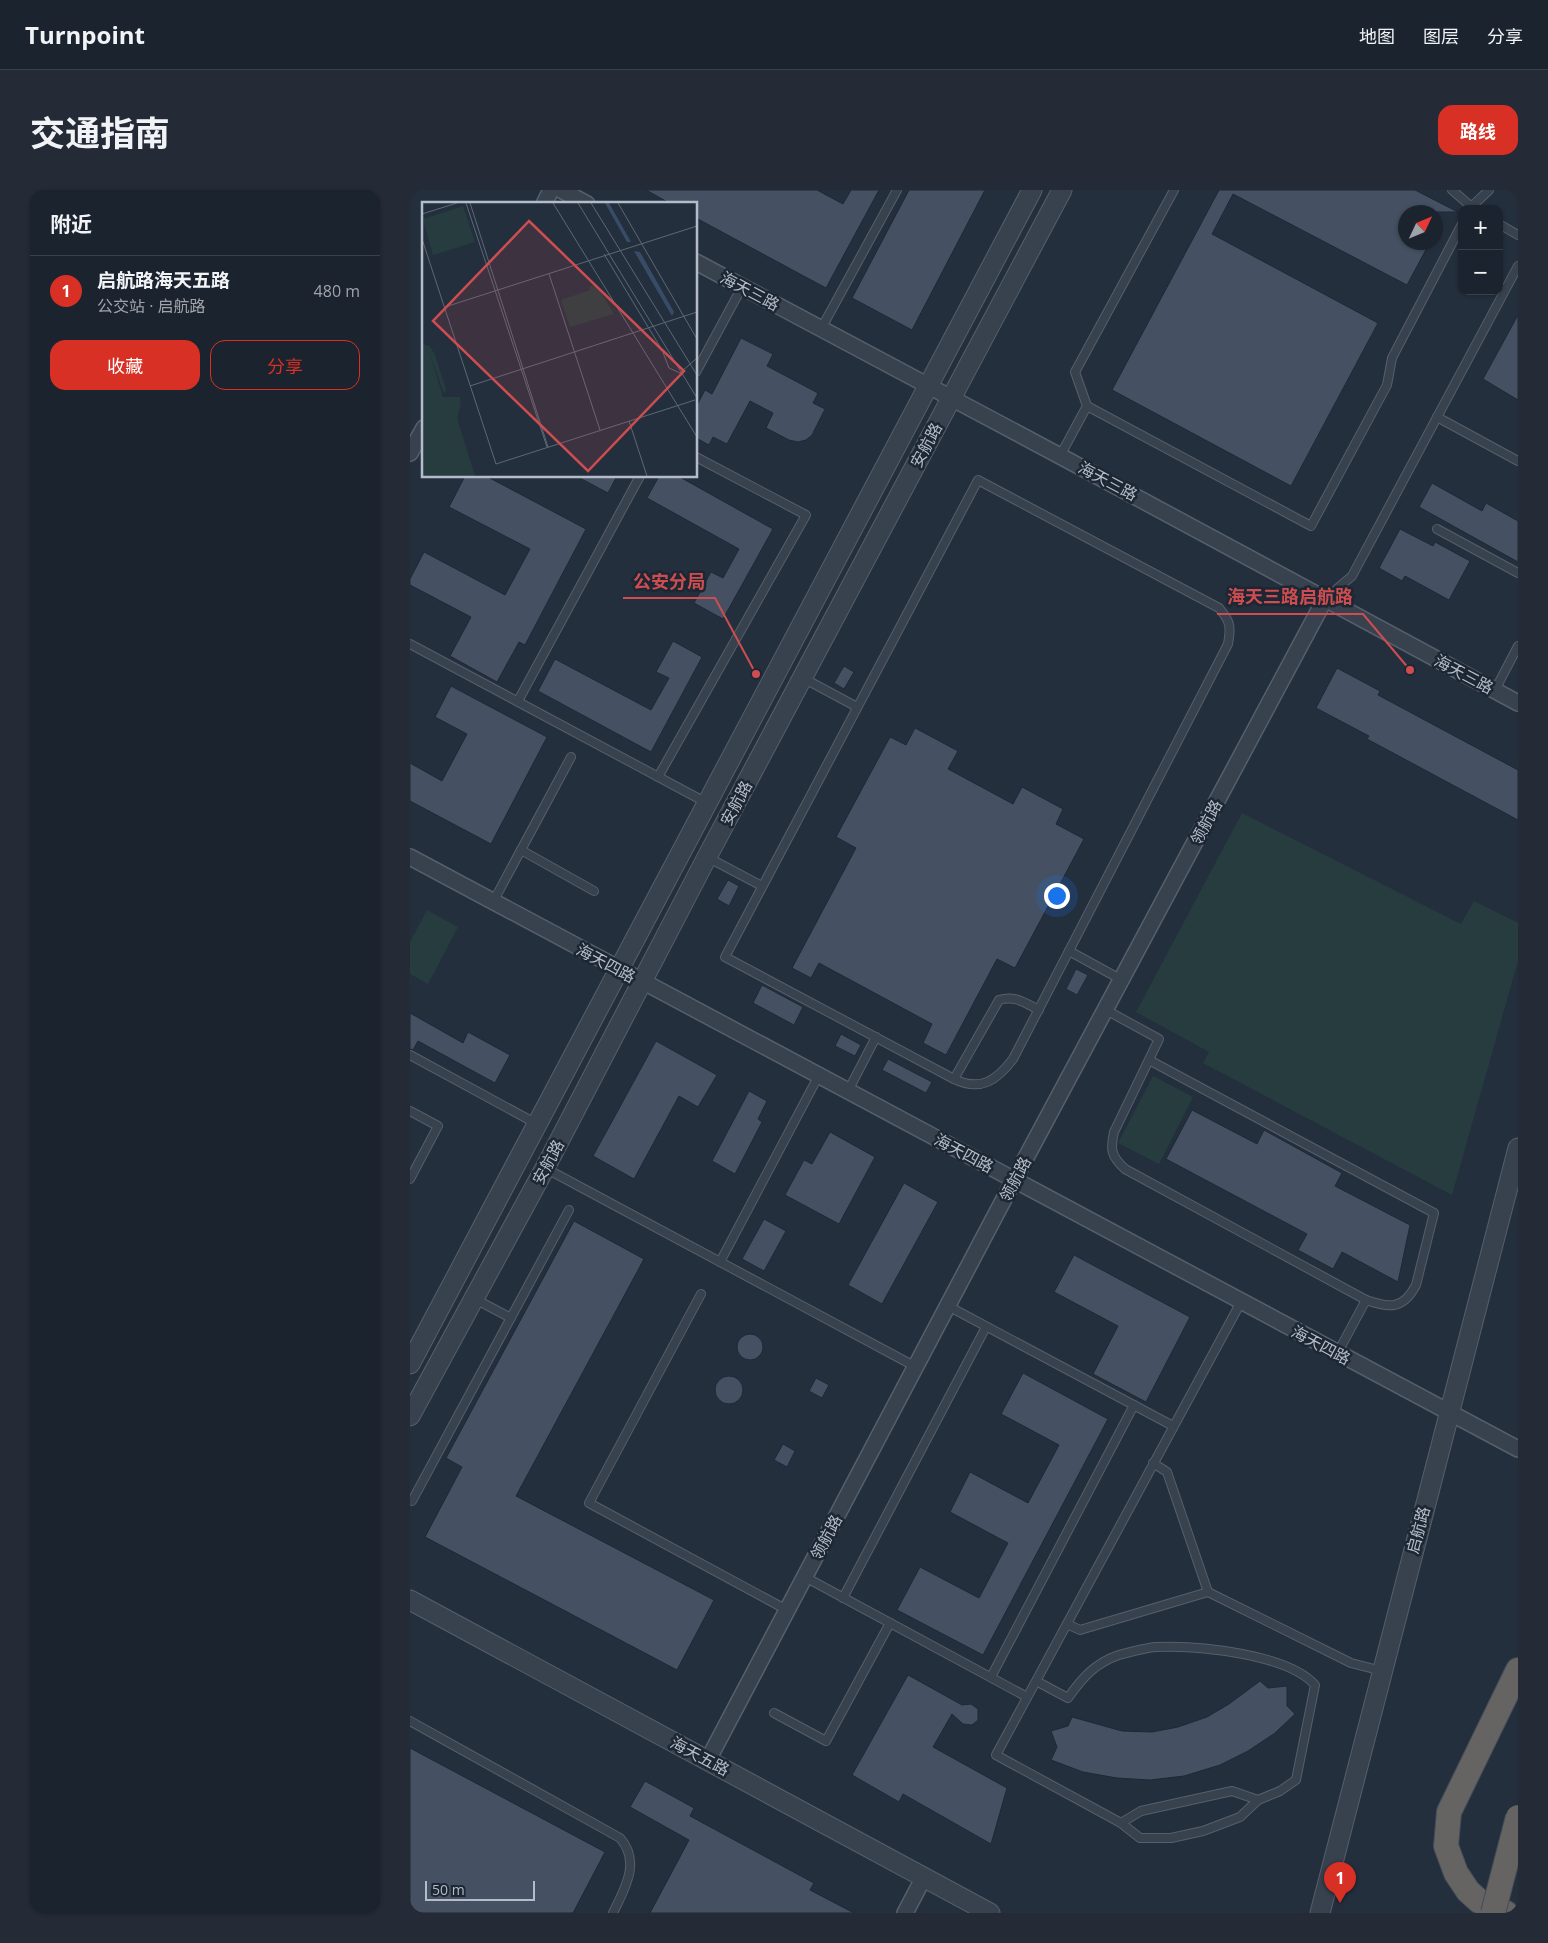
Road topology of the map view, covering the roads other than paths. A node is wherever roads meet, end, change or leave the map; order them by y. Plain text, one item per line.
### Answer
1 (551, 190) edge
2 (561, 190) edge
3 (897, 190) edge
4 (1032, 190) edge
5 (1062, 190) edge
6 (1174, 190) edge
7 (1452, 190) edge
8 (1489, 190) edge
9 (545, 202) edge
10 (583, 202) edge
11 (1468, 205) edge
12 (1474, 205) edge
13 (1503, 226) edge
14 (1458, 232) edge
15 (1518, 235) edge
16 (698, 263) edge
17 (1518, 266) edge
18 (742, 287) junction
19 (821, 329) junction
20 (698, 368) edge
21 (928, 386) junction
22 (951, 398) junction
23 (1087, 406) junction
24 (1437, 417) junction
25 (422, 432) edge
26 (410, 453) edge
27 (1060, 456) junction
28 (698, 458) edge
29 (1518, 460) edge
30 (639, 478) edge
31 (1437, 529) dead end
32 (1518, 573) edge
33 (1325, 599) junction
34 (410, 644) edge
35 (1518, 646) edge
36 (803, 678) junction
37 (1495, 690) junction
38 (518, 701) junction
39 (1518, 703) edge
40 (857, 707) junction
41 (571, 756) dead end
42 (658, 777) junction
43 (707, 803) junction
44 (521, 850) junction
45 (410, 857) edge
46 (707, 857) junction
47 (762, 886) junction
48 (594, 891) dead end
49 (493, 902) junction
50 (1069, 951) junction
51 (619, 970) junction
52 (1122, 980) junction
53 (642, 982) junction
54 (1038, 1010) junction
55 (1106, 1010) junction
56 (876, 1037) junction
57 (410, 1055) edge
58 (1149, 1060) junction
59 (819, 1076) junction
60 (954, 1079) junction
61 (848, 1091) junction
62 (410, 1111) edge
63 (537, 1124) junction
64 (1518, 1148) edge
65 (545, 1168) junction
66 (410, 1179) edge
67 (1014, 1180) junction
68 (568, 1210) dead end
69 (720, 1262) junction
70 (701, 1294) dead end
71 (473, 1298) junction
72 (1366, 1300) junction
73 (1241, 1302) junction
74 (948, 1306) junction
75 (511, 1318) junction
76 (986, 1327) junction
77 (1338, 1354) junction
78 (410, 1364) edge
79 (916, 1367) junction
80 (1134, 1405) junction
81 (1450, 1414) junction
82 (410, 1416) edge
83 (1174, 1426) junction
84 (1518, 1449) edge
85 (1154, 1464) junction
86 (412, 1501) dead end
87 (805, 1578) junction
88 (1208, 1592) junction
89 (844, 1598) junction
90 (410, 1600) edge
91 (788, 1610) junction
92 (890, 1623) junction
93 (1067, 1624) junction
94 (1518, 1670) edge
95 (1382, 1671) junction
96 (991, 1677) junction
97 (1036, 1681) junction
98 (1027, 1697) junction
99 (774, 1713) dead end
100 (410, 1721) edge
101 (708, 1760) junction
102 (1258, 1800) junction
103 (1518, 1817) edge
104 (1122, 1823) junction
105 (924, 1878) junction
106 (613, 1913) edge
107 (905, 1913) edge
108 (990, 1913) edge
109 (1320, 1913) edge
110 (1493, 1913) edge
111 (1506, 1913) edge

1 - 9 street
2 - 10 street
3 - 19 lane
4 - 21 street, 安航路
5 - 22 street, 安航路
6 - 23 lane
7 - 11 lane
8 - 12 lane
13 - 15 lane
14 - 23 lane
16 - 18 street, 海天三路
17 - 24 lane
18 - 19 street, 海天三路
18 - 20 lane
19 - 21 street, 海天三路
21 - 22 street, 海天三路
21 - 43 street, 安航路
22 - 27 street, 海天三路
22 - 36 street, 安航路
23 - 27 lane
24 - 29 lane
24 - 33 lane
25 - 26 street
27 - 33 street, 海天三路
28 - 42 lane
30 - 38 lane
31 - 32 lane
33 - 37 street, 海天三路
33 - 52 street, 领航路
34 - 38 lane
35 - 37 lane
36 - 40 lane
36 - 46 street, 安航路
37 - 39 street, 海天三路
38 - 42 lane
40 - 47 lane
40 - 50 lane
41 - 44 lane
42 - 43 lane
43 - 51 street, 安航路
44 - 48 lane
44 - 49 lane
45 - 49 street, 海天四路
46 - 47 lane
46 - 53 street, 安航路
47 - 56 lane
49 - 51 street, 海天四路
50 - 52 lane
50 - 54 lane
51 - 53 street, 海天四路
51 - 63 street, 安航路
52 - 55 street, 领航路
53 - 59 street, 海天四路
53 - 65 street, 安航路
54 - 60 lane
54 - 60 lane
55 - 58 lane
55 - 67 street, 领航路
56 - 60 lane
56 - 61 lane
57 - 63 lane
58 - 72 lane
58 - 72 lane
59 - 61 street, 海天四路
59 - 69 lane
61 - 67 street, 海天四路
62 - 66 lane
63 - 78 street, 安航路
64 - 81 street, 启航路
65 - 69 lane
65 - 71 street, 安航路
67 - 73 street, 海天四路
67 - 74 street, 领航路
68 - 75 lane
69 - 79 lane
70 - 91 lane
71 - 75 lane
71 - 82 street, 安航路
72 - 77 lane
73 - 77 street, 海天四路
73 - 83 lane
74 - 76 lane
74 - 79 street, 领航路
75 - 86 lane
76 - 80 lane
76 - 89 lane
77 - 81 street, 海天四路
79 - 87 street, 领航路
80 - 83 lane
80 - 96 lane
81 - 84 street, 海天四路
81 - 95 street, 启航路
83 - 85 lane
85 - 88 lane
85 - 93 lane
87 - 89 lane
87 - 91 street, 领航路
88 - 93 lane
88 - 95 lane
89 - 92 lane
90 - 101 street, 海天五路
91 - 101 street, 领航路
92 - 96 lane
92 - 99 lane
93 - 97 lane
94 - 111 highway
95 - 109 street, 启航路
96 - 98 lane
97 - 98 lane
97 - 102 lane
98 - 104 lane
100 - 106 lane
101 - 105 street, 海天五路
102 - 104 lane
102 - 104 lane
103 - 110 highway, bridge
105 - 107 street
105 - 108 street, 海天五路

